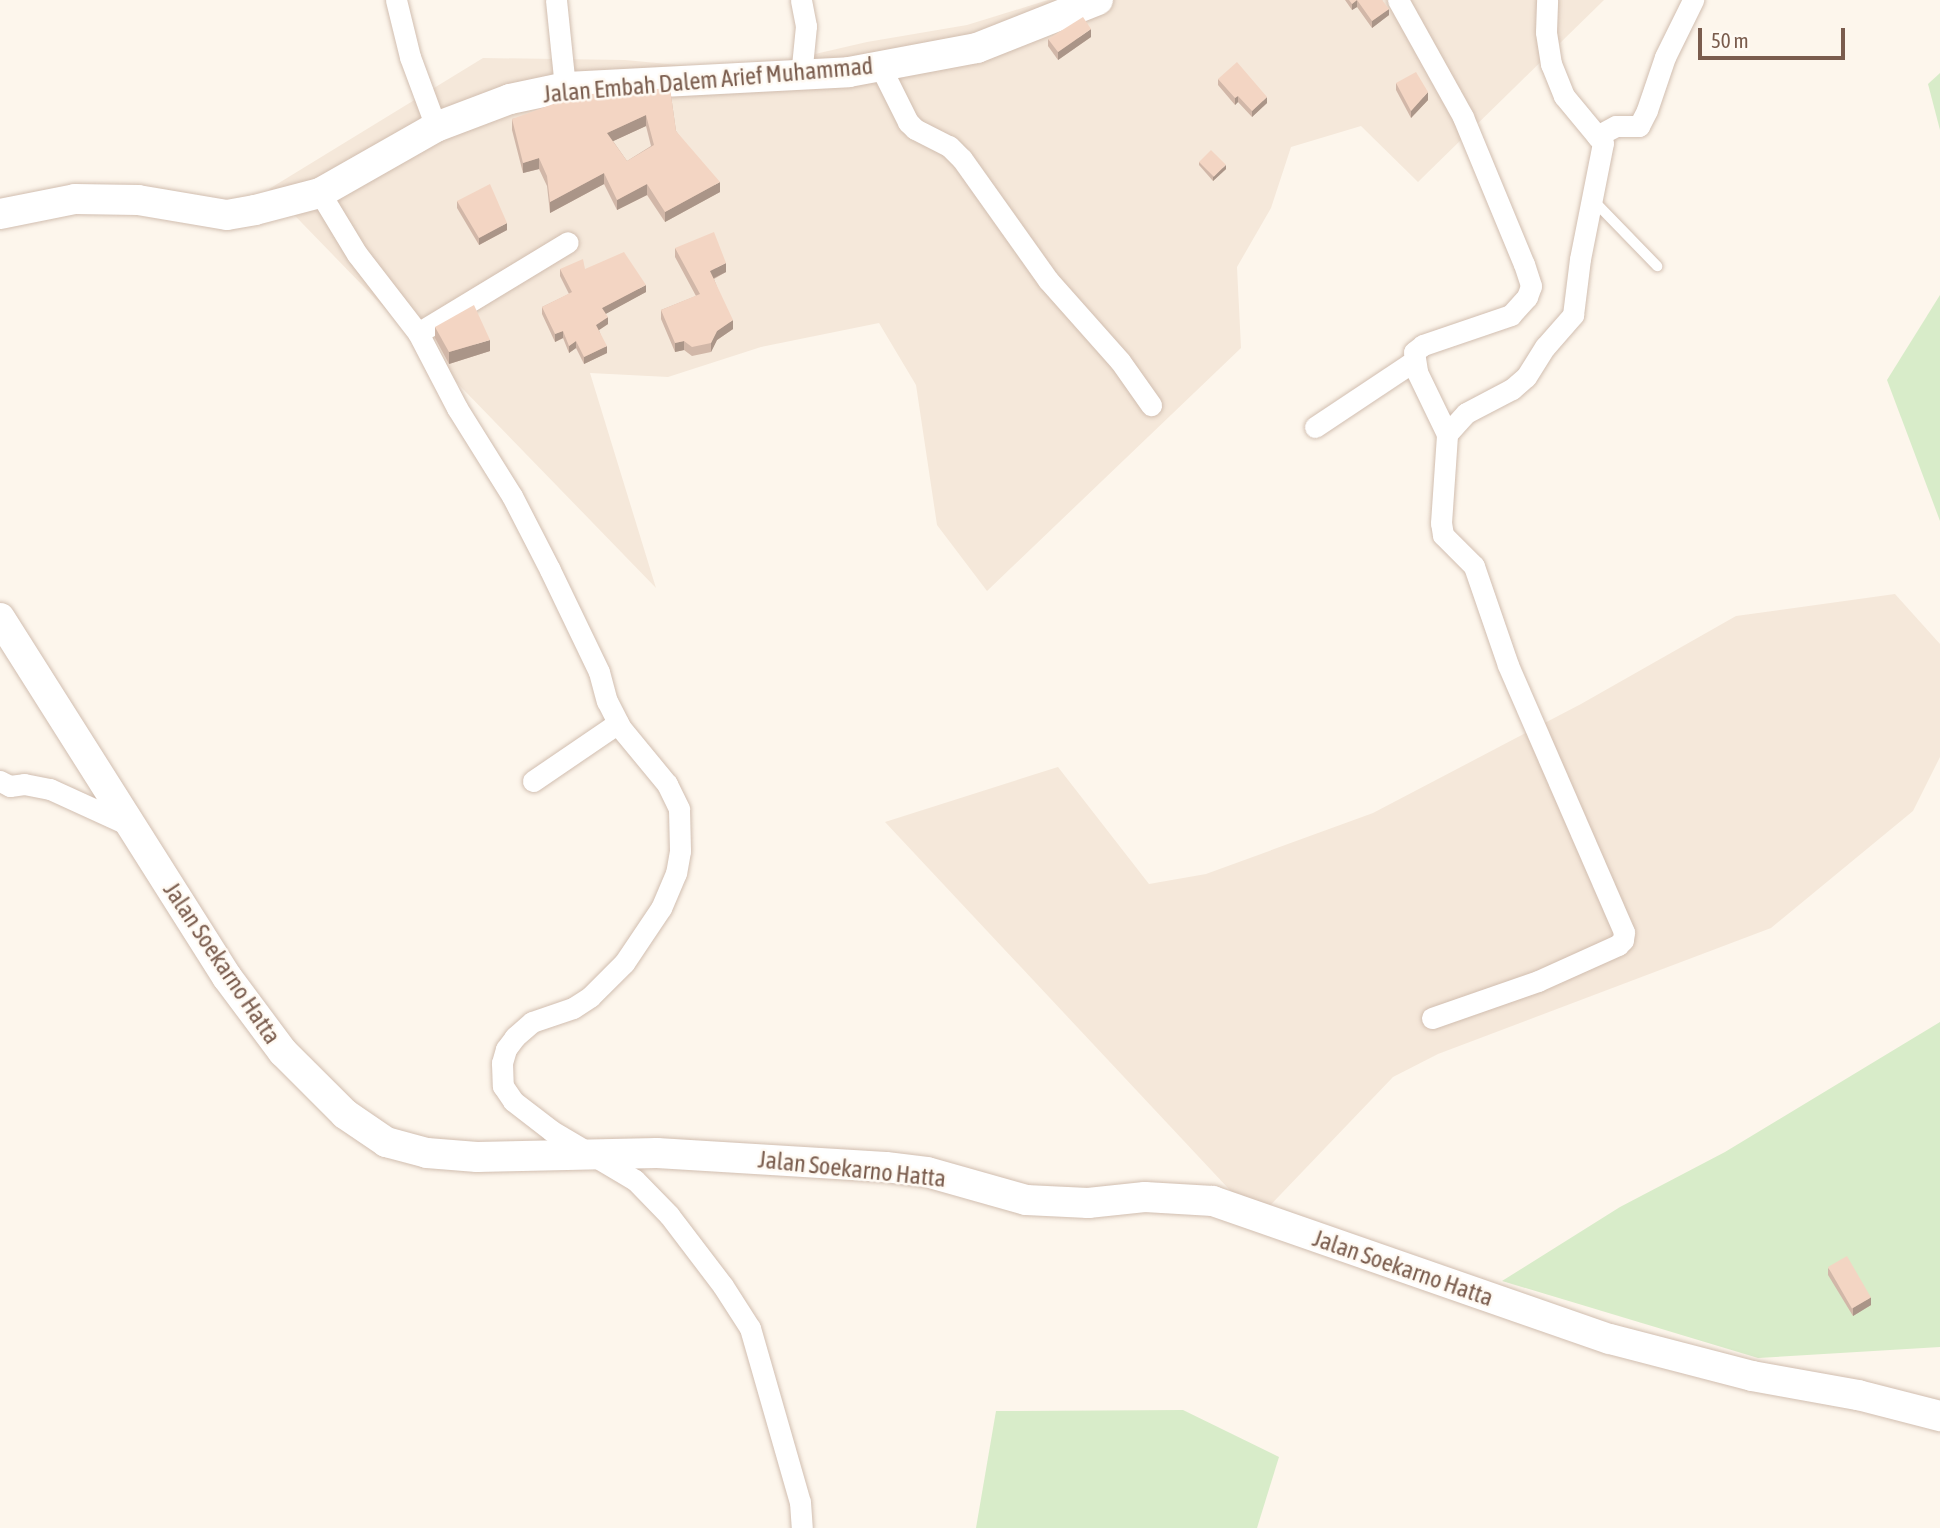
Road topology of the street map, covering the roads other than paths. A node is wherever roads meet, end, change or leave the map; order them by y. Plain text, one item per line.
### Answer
1 (396, 0) edge
2 (556, 0) edge
3 (801, 0) edge
4 (1098, 0) edge
5 (1398, 0) edge
6 (1546, 0) edge
7 (1693, 0) edge
8 (880, 66) junction
9 (801, 76) junction
10 (565, 87) junction
11 (436, 127) junction
12 (1597, 136) junction
13 (320, 193) junction
14 (1594, 201) junction
15 (0, 214) edge
16 (568, 242) dead end
17 (1657, 266) dead end
18 (418, 332) junction
19 (1413, 361) junction
20 (1151, 405) dead end
21 (1315, 427) dead end
22 (1447, 434) junction
23 (0, 618) edge
24 (618, 723) junction
25 (0, 781) edge
26 (533, 781) dead end
27 (133, 827) junction
28 (1432, 1018) dead end
29 (596, 1155) junction
30 (1940, 1416) edge
31 (802, 1528) edge

1 - 11 street
2 - 10 street
3 - 9 street
4 - 8 street, Jalan Embah Dalem Arief Muhammad
5 - 19 street
6 - 12 street
7 - 12 street
8 - 9 street, Jalan Embah Dalem Arief Muhammad
8 - 20 street
9 - 10 street, Jalan Embah Dalem Arief Muhammad
10 - 11 street, Jalan Embah Dalem Arief Muhammad
11 - 13 street, Jalan Embah Dalem Arief Muhammad
12 - 14 street
13 - 15 street, Jalan Embah Dalem Arief Muhammad
13 - 18 street
14 - 17 lane
14 - 22 street
16 - 18 street
18 - 24 street
19 - 21 street
19 - 22 street
22 - 28 street
23 - 27 street, Jalan Soekarno Hatta
24 - 26 street
24 - 29 street
25 - 27 street
27 - 29 street, Jalan Soekarno Hatta
29 - 30 street, Jalan Soekarno Hatta
29 - 31 street

